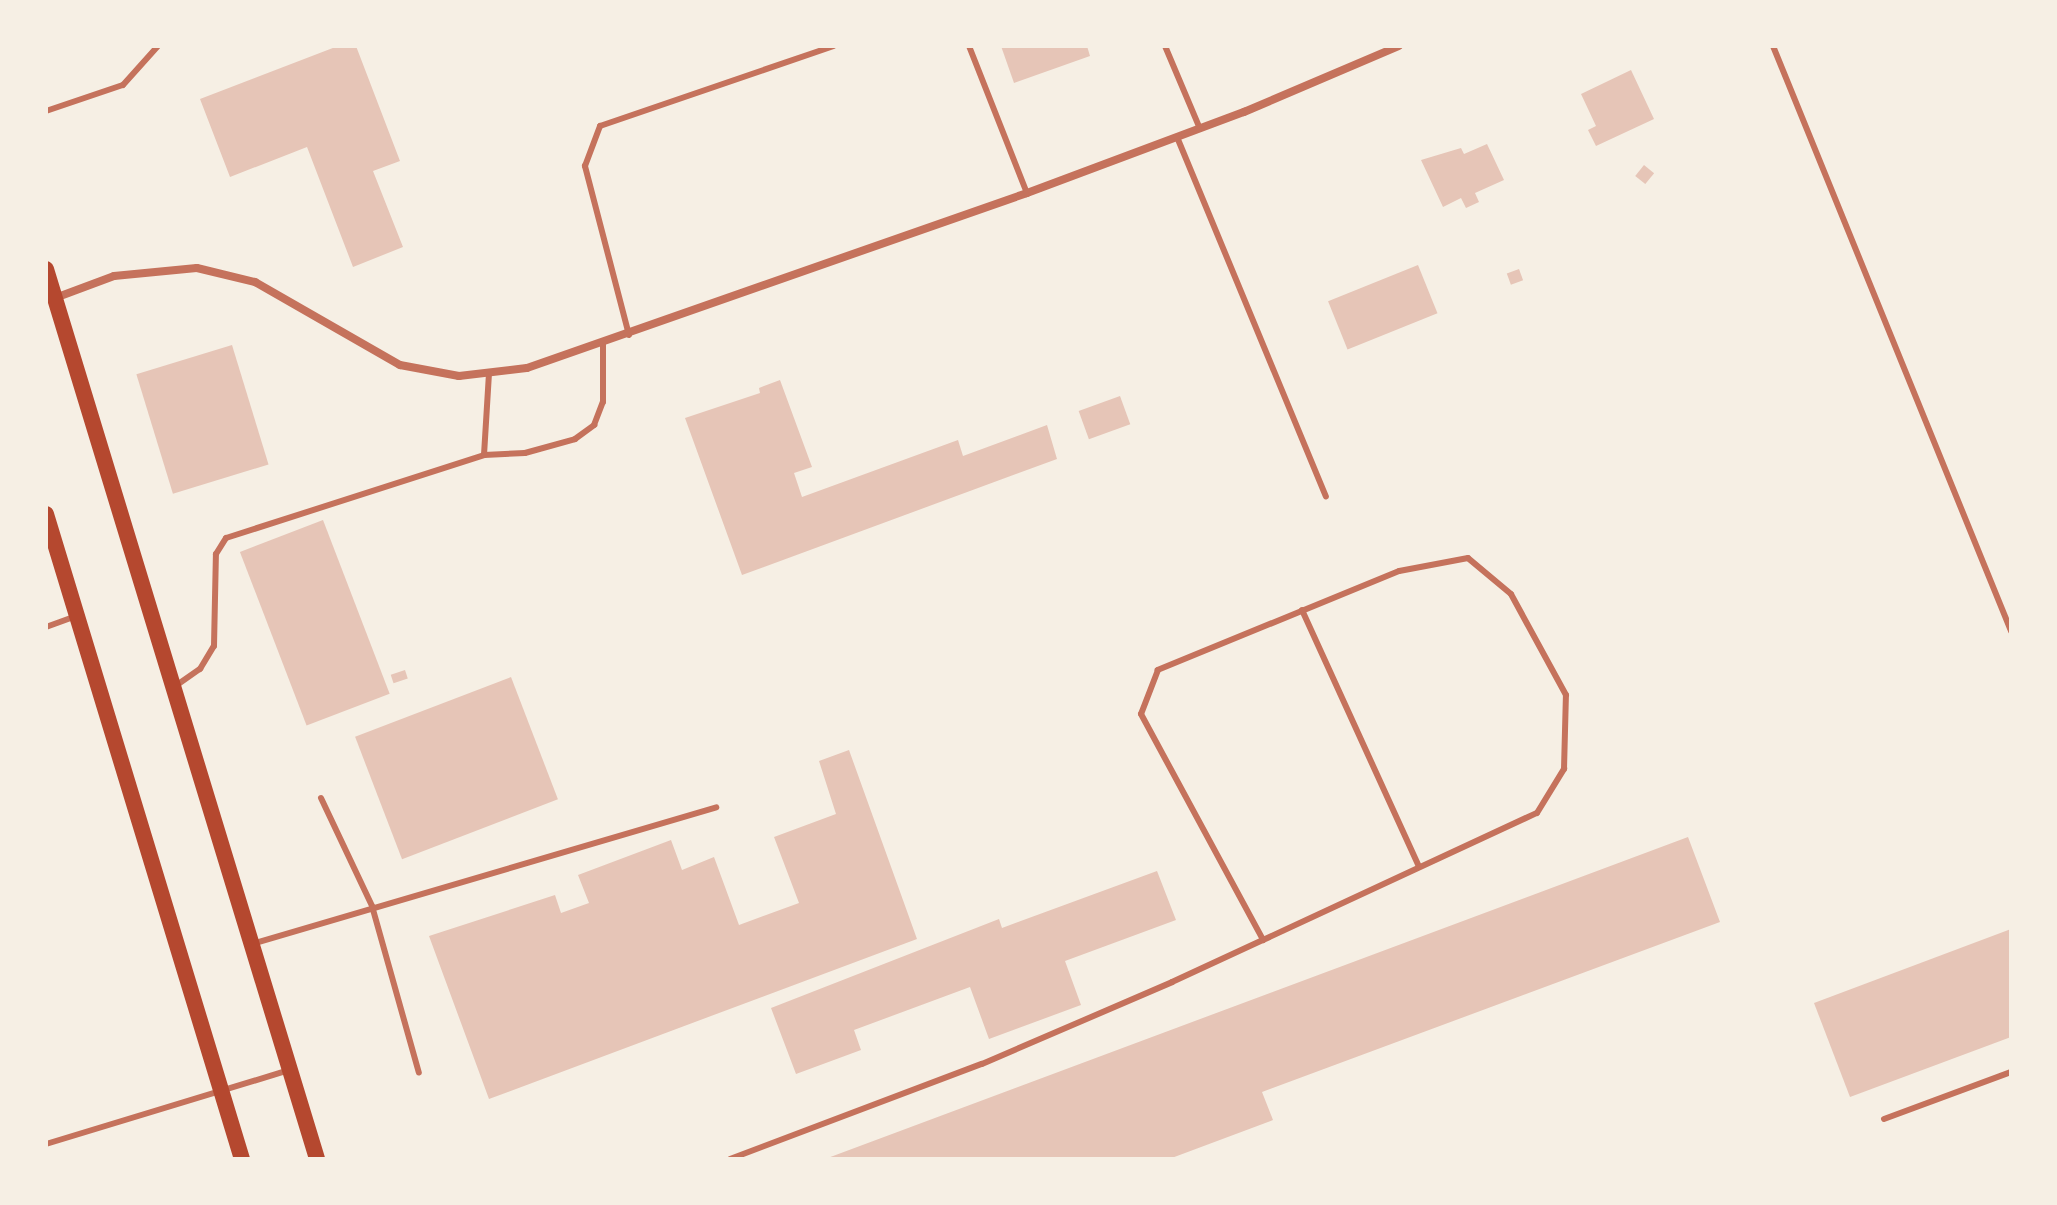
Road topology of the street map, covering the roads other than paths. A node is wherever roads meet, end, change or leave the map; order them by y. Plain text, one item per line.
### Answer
1 (158, 46) edge
2 (834, 46) edge
3 (969, 46) edge
4 (1165, 46) edge
5 (1399, 46) edge
6 (1773, 46) edge
7 (46, 111) edge
8 (1200, 129) junction
9 (1177, 137) junction
10 (1027, 193) junction
11 (46, 269) edge
12 (55, 298) junction
13 (630, 335) junction
14 (603, 344) junction
15 (489, 373) junction
16 (484, 455) junction
17 (1326, 496) dead end
18 (46, 514) edge
19 (1302, 610) junction
20 (77, 615) junction
21 (46, 627) edge
22 (2011, 631) edge
23 (173, 687) junction
24 (321, 798) dead end
25 (716, 807) dead end
26 (1419, 867) junction
27 (372, 906) junction
28 (1263, 940) junction
29 (252, 944) junction
30 (290, 1070) junction
31 (2011, 1072) edge
32 (419, 1073) dead end
33 (222, 1093) junction
34 (1884, 1119) dead end
35 (46, 1144) edge
36 (242, 1159) edge
37 (317, 1159) edge
38 (730, 1159) edge

1 - 7 lane
2 - 13 lane
3 - 10 lane
4 - 8 lane
5 - 8 street
6 - 22 lane
8 - 9 street
9 - 10 street
9 - 17 lane
10 - 13 street
11 - 12 main road
12 - 15 street
12 - 23 main road
13 - 14 street
14 - 15 street
14 - 16 lane
15 - 16 lane
16 - 23 lane
18 - 20 main road
19 - 26 lane
19 - 26 lane
19 - 28 lane
20 - 21 lane
20 - 33 main road
23 - 29 main road
24 - 27 lane
25 - 27 lane
26 - 28 lane
27 - 29 lane
27 - 32 lane
28 - 38 lane
29 - 30 main road
30 - 33 lane
30 - 37 main road
31 - 34 lane
33 - 35 lane
33 - 36 main road

